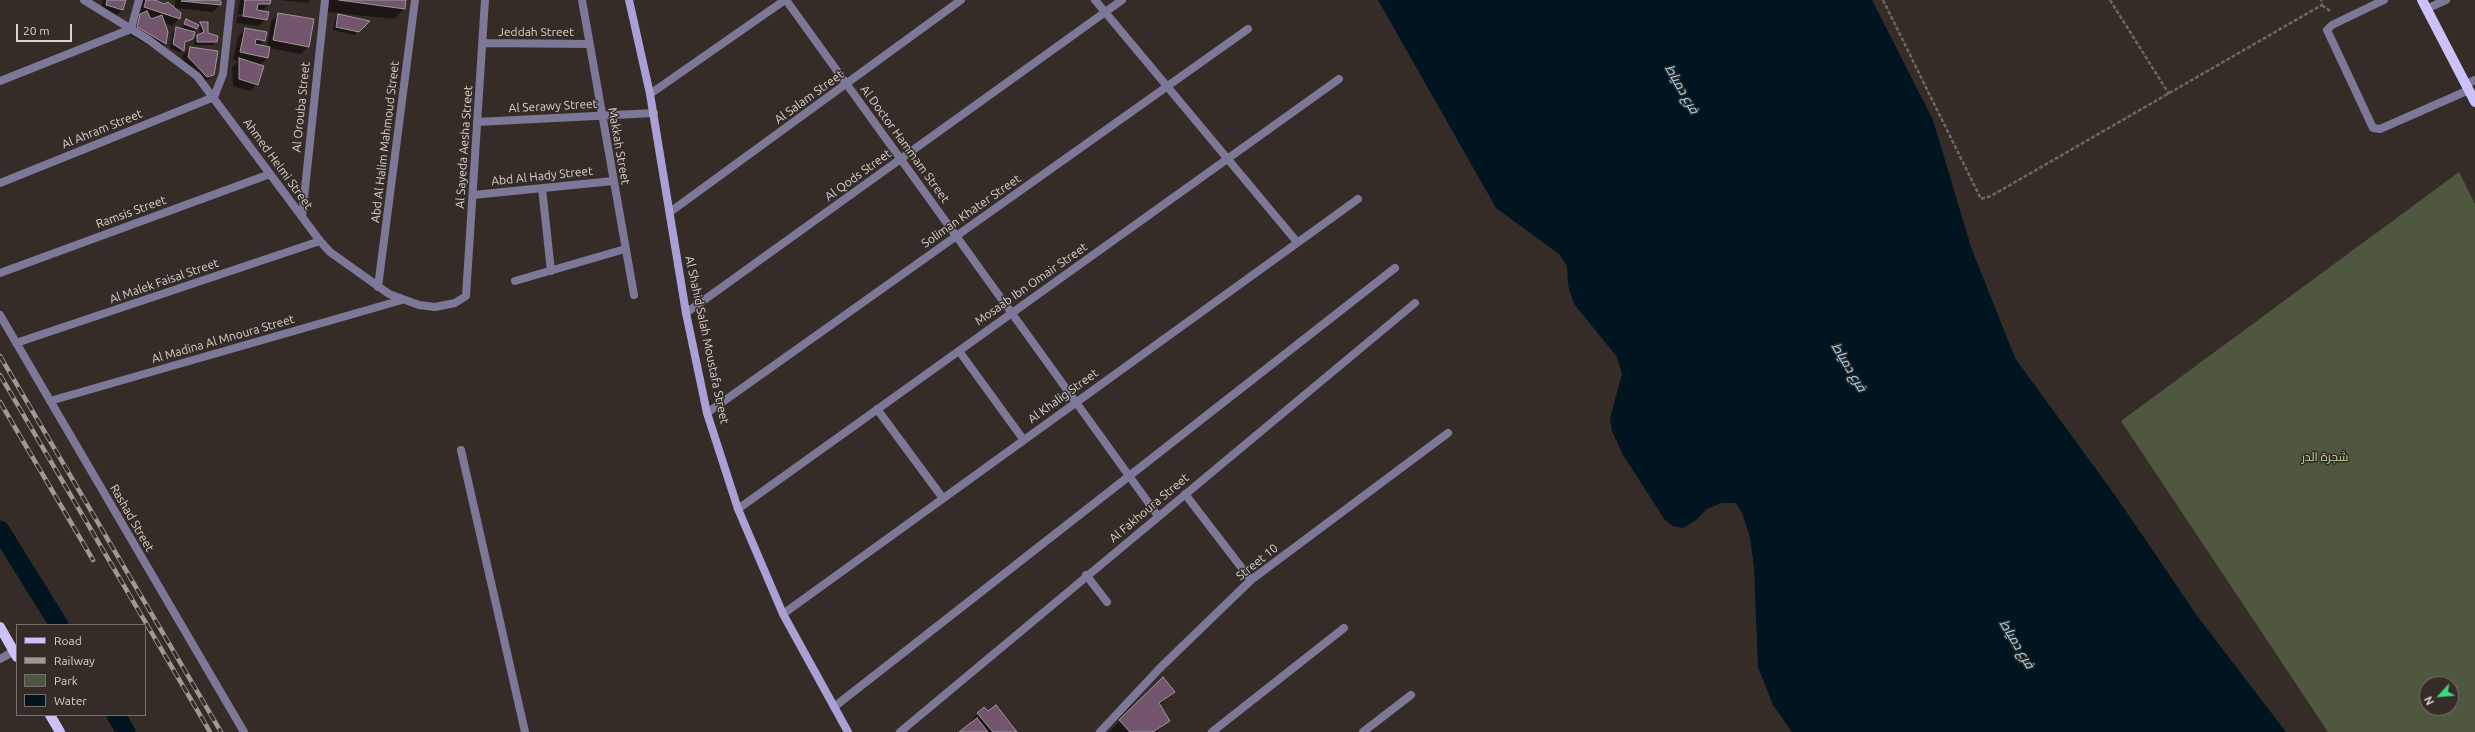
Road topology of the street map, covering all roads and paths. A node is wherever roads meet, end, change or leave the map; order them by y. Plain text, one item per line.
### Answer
1 (84, 0) edge
2 (139, 0) edge
3 (231, 0) edge
4 (325, 0) edge
5 (415, 0) edge
6 (485, 0) edge
7 (582, 0) edge
8 (630, 0) edge
9 (786, 0) edge
10 (961, 0) edge
11 (1095, 0) edge
12 (1122, 0) edge
13 (1883, 0) edge
14 (2110, 0) edge
15 (2321, 0) edge
16 (2384, 0) edge
17 (2446, 0) edge
18 (2424, 4) edge
19 (1105, 12) junction
20 (131, 29) junction
21 (1248, 29) dead end
22 (483, 43) junction
23 (589, 44) junction
24 (1339, 79) dead end
25 (0, 82) edge
26 (847, 84) junction
27 (2470, 85) edge
28 (1167, 86) junction
29 (650, 94) junction
30 (2168, 94) junction
31 (214, 97) junction
32 (2475, 102) edge
33 (654, 113) junction
34 (602, 116) junction
35 (477, 122) junction
36 (900, 158) junction
37 (1228, 159) junction
38 (270, 174) junction
39 (613, 181) junction
40 (0, 183) edge
41 (542, 188) junction
42 (473, 195) junction
43 (1358, 199) dead end
44 (670, 212) junction
45 (302, 217) junction
46 (956, 236) junction
47 (320, 241) junction
48 (1297, 242) junction
49 (625, 249) junction
50 (1395, 268) dead end
51 (551, 271) junction
52 (0, 273) edge
53 (514, 281) dead end
54 (378, 287) junction
55 (634, 295) dead end
56 (466, 296) joint
57 (402, 300) junction
58 (1415, 303) dead end
59 (1012, 313) junction
60 (686, 314) junction
61 (0, 315) edge
62 (16, 343) junction
63 (958, 351) junction
64 (50, 401) junction
65 (1076, 401) junction
66 (877, 409) junction
67 (707, 413) junction
68 (1448, 433) dead end
69 (1023, 439) junction
70 (461, 450) dead end
71 (1129, 475) junction
72 (1185, 494) junction
73 (942, 497) junction
74 (738, 508) junction
75 (1158, 516) junction
76 (1086, 575) junction
77 (1251, 580) junction
78 (1107, 602) dead end
79 (783, 614) junction
80 (0, 627) edge
81 (1344, 628) dead end
82 (15, 654) edge
83 (0, 659) edge
84 (1411, 695) dead end
85 (834, 707) junction
86 (51, 716) edge
87 (60, 732) edge
88 (244, 732) edge
89 (525, 732) edge
90 (848, 732) edge
91 (900, 732) edge
92 (1100, 732) edge
93 (1212, 732) edge
94 (1363, 732) edge

1 - 20 street, Ahmed Helmi Street
2 - 20 street
3 - 31 street
4 - 45 street, Al Orouba Street
5 - 54 street, Abd Al Halim Mahmoud Street
6 - 22 street, Al Sayeda Aesha Street
7 - 23 street, Makkah Street
8 - 29 main road, Al Shahid Salah Moustafa Street
9 - 26 street, Al Doctor Hammam Street
9 - 29 street
10 - 26 street, Al Salam Street
11 - 19 street
12 - 19 street, Al Qods Street
13 - 30 path
14 - 30 path
15 - 30 path
16 - 27 street
17 - 18 street
18 - 27 main road
19 - 28 street
19 - 36 street, Al Qods Street
20 - 25 street
20 - 31 street, Ahmed Helmi Street
21 - 28 street, Soliman Khater Street
22 - 23 street, Jeddah Street
22 - 35 street, Al Sayeda Aesha Street
23 - 34 street, Makkah Street
24 - 37 street, Mosaab Ibn Omair Street
26 - 36 street, Al Doctor Hammam Street
26 - 44 street, Al Salam Street
27 - 32 main road
28 - 37 street
28 - 46 street, Soliman Khater Street
29 - 33 main road, Al Shahid Salah Moustafa Street
31 - 38 street, Ahmed Helmi Street
31 - 40 street, Al Ahram Street
33 - 34 street, Al Serawy Street
33 - 44 main road, Al Shahid Salah Moustafa Street
34 - 35 street, Al Serawy Street
34 - 39 street, Makkah Street
35 - 42 street, Al Sayeda Aesha Street
36 - 46 street, Al Doctor Hammam Street
36 - 60 street, Al Qods Street
37 - 48 street
37 - 59 street, Mosaab Ibn Omair Street
38 - 45 street, Ahmed Helmi Street
38 - 52 street, Ramsis Street
39 - 41 street, Abd Al Hady Street
39 - 49 street, Makkah Street
41 - 42 street, Abd Al Hady Street
41 - 51 street
42 - 56 street, Al Sayeda Aesha Street
43 - 48 street, Al Khalig Street
44 - 60 main road, Al Shahid Salah Moustafa Street
45 - 47 street, Ahmed Helmi Street
46 - 59 street, Al Doctor Hammam Street
46 - 67 street, Soliman Khater Street
47 - 54 street, Ahmed Helmi Street
47 - 62 street, Al Malek Faisal Street
48 - 65 street, Al Khalig Street
49 - 51 street
49 - 55 street, Makkah Street
50 - 71 street
51 - 53 street
54 - 57 street, Ahmed Helmi Street
56 - 57 street, Ahmed Helmi Street
57 - 64 street, Al Madina Al Mnoura Street
58 - 72 street, Al Fakhoura Street
59 - 63 street, Mosaab Ibn Omair Street
59 - 65 street, Al Doctor Hammam Street
60 - 67 main road, Al Shahid Salah Moustafa Street
61 - 62 street, Rashad Street
62 - 64 street, Rashad Street
63 - 66 street, Mosaab Ibn Omair Street
63 - 69 street
64 - 88 street, Rashad Street
65 - 69 street, Al Khalig Street
65 - 71 street, Al Doctor Hammam Street
66 - 73 street
66 - 74 street, Mosaab Ibn Omair Street
67 - 74 main road, Al Shahid Salah Moustafa Street
68 - 77 street, Street 10
69 - 73 street, Al Khalig Street
70 - 89 street
71 - 75 street, Al Doctor Hammam Street
71 - 85 street
72 - 75 street, Al Fakhoura Street
72 - 77 street
73 - 79 street, Al Khalig Street
74 - 79 main road, Al Shahid Salah Moustafa Street
75 - 76 street, Al Fakhoura Street
76 - 78 street
76 - 91 street, Al Fakhoura Street
77 - 92 street, Street 10
79 - 85 main road, Al Shahid Salah Moustafa Street
80 - 82 main road
81 - 93 street
82 - 83 street
84 - 94 street
85 - 90 main road, Al Shahid Salah Moustafa Street
86 - 87 main road

